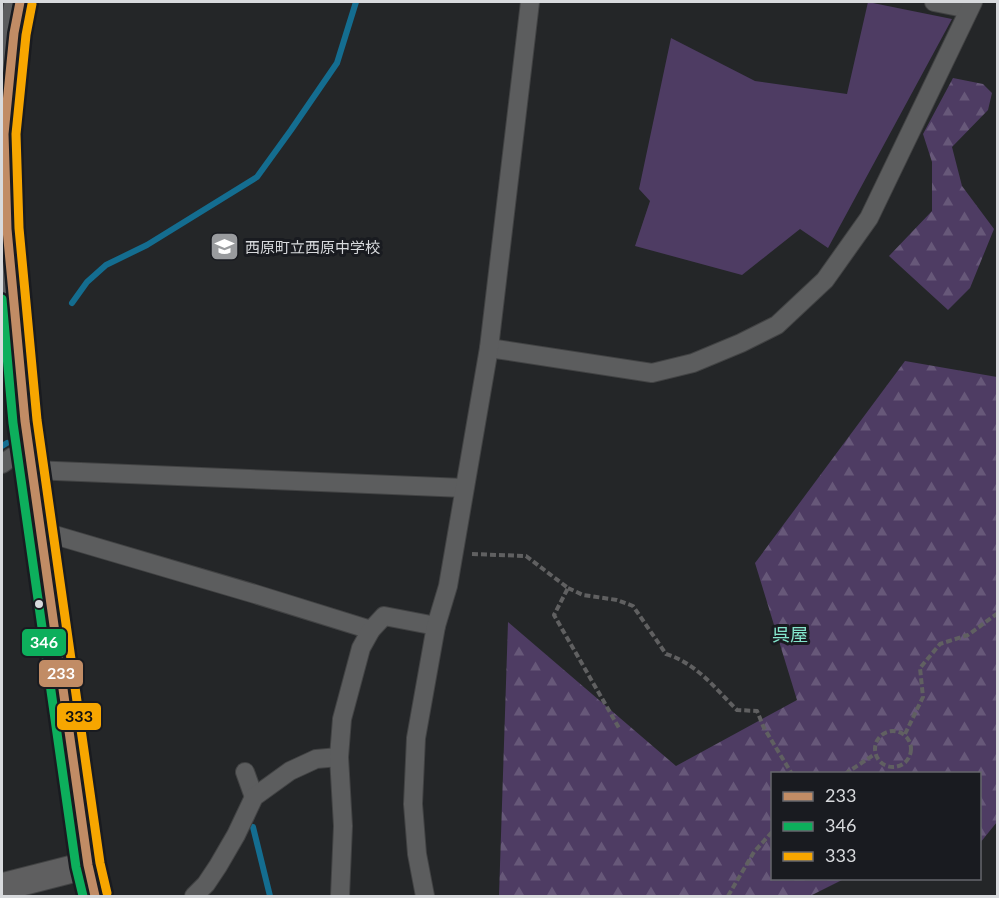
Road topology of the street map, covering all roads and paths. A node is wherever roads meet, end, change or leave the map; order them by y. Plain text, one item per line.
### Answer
1 (20, 2) edge
2 (530, 2) edge
3 (934, 2) edge
4 (971, 5) edge
5 (4, 229) edge
6 (489, 348) junction
7 (31, 462) junction
8 (2, 464) edge
9 (464, 488) junction
10 (41, 531) junction
11 (454, 553) junction
12 (568, 588) junction
13 (998, 613) edge
14 (436, 626) junction
15 (371, 630) junction
16 (619, 728) dead end
17 (905, 734) junction
18 (875, 754) junction
19 (339, 757) junction
20 (245, 772) dead end
21 (791, 772) edge
22 (848, 772) edge
23 (254, 797) junction
24 (771, 833) edge
25 (88, 865) junction
26 (2, 887) edge
27 (95, 897) edge
28 (194, 897) edge
29 (340, 897) edge
30 (425, 897) edge
31 (728, 897) edge

1 - 5 main road
2 - 6 street
3 - 4 street
4 - 6 street
5 - 7 main road
6 - 9 street
7 - 8 street
7 - 9 street
7 - 10 main road
9 - 11 street
10 - 15 street
10 - 25 main road
11 - 12 path
11 - 14 street
12 - 16 path
12 - 21 path
13 - 17 path
14 - 15 street
14 - 30 street
15 - 19 street
17 - 18 path
17 - 18 path
18 - 22 path
19 - 23 street
19 - 29 street
20 - 23 street
23 - 28 street
24 - 31 path
25 - 26 main road
25 - 27 main road

